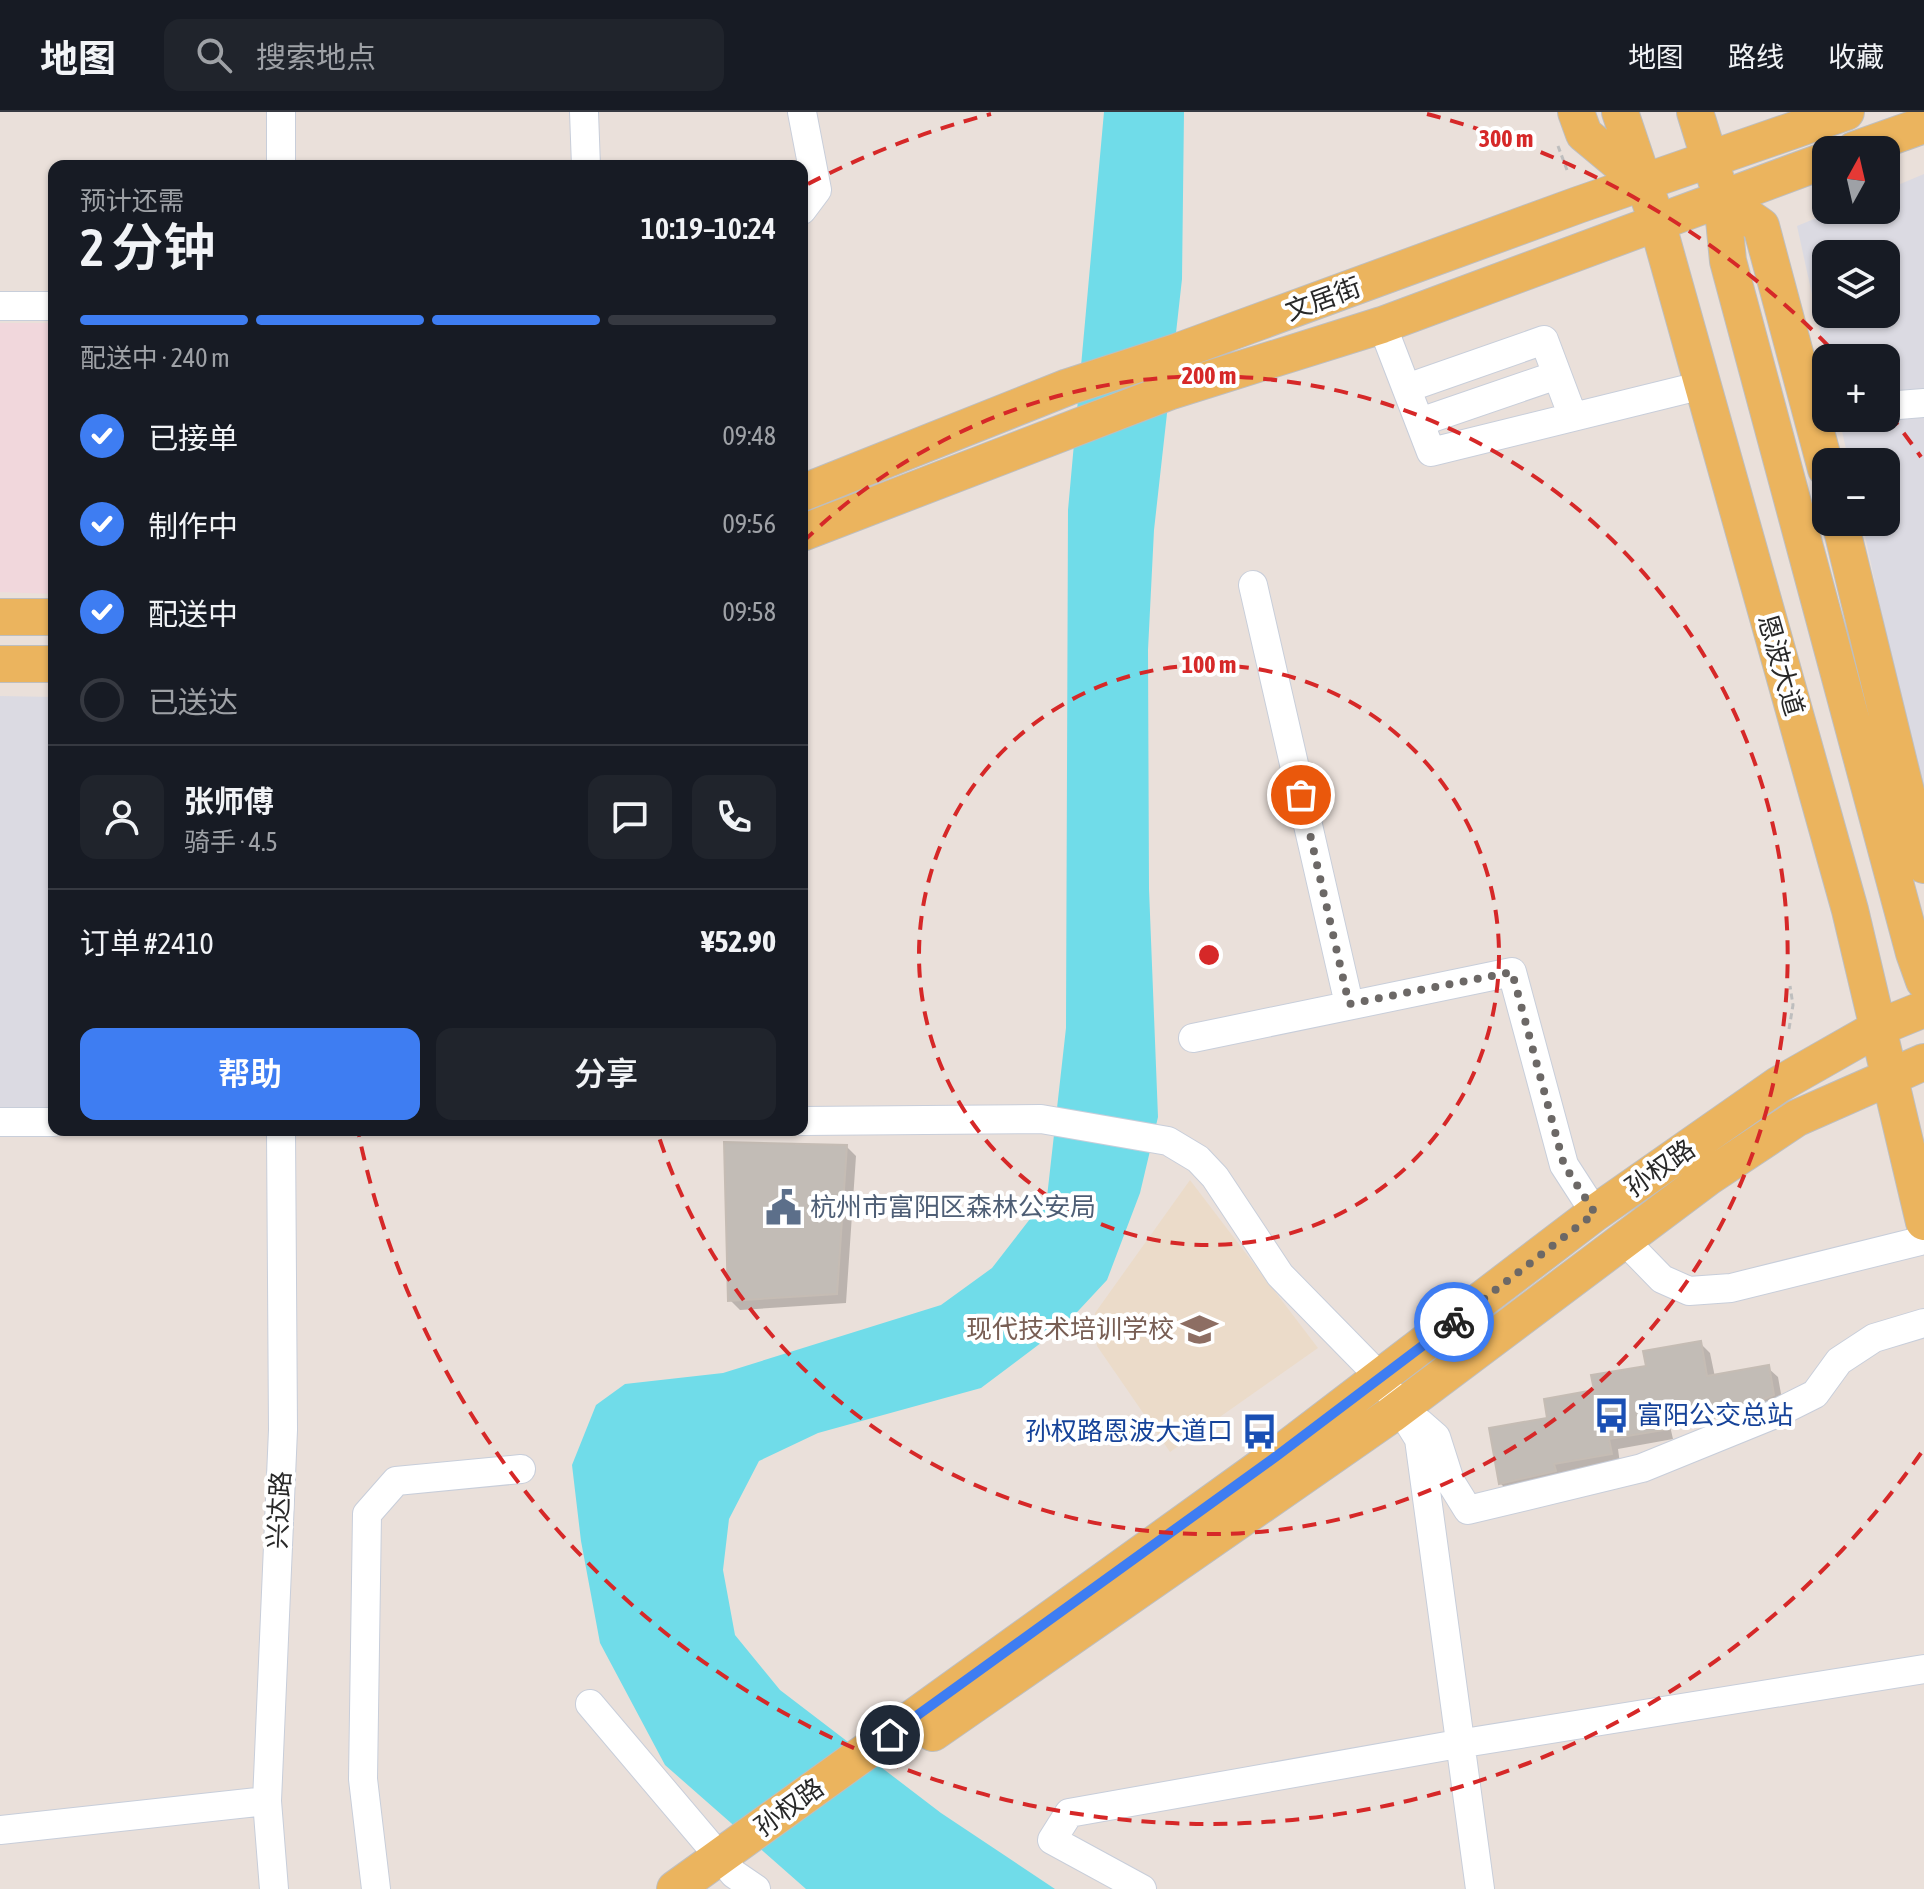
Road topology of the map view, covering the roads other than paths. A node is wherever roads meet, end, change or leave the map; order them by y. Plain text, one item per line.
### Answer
1 (281, 112) edge
2 (802, 112) edge
3 (1576, 112) edge
4 (1620, 112) edge
5 (1695, 112) edge
6 (1846, 112) edge
7 (592, 113) edge
8 (1924, 125) edge
9 (1893, 136) edge
10 (1709, 158) junction
11 (281, 160) edge
12 (587, 160) edge
13 (1812, 165) edge
14 (1643, 183) junction
15 (1722, 199) junction
16 (808, 202) edge
17 (1657, 222) junction
18 (0, 306) edge
19 (48, 306) edge
20 (1382, 325) junction
21 (1557, 375) junction
22 (1703, 385) junction
23 (1407, 388) junction
24 (1812, 390) edge
25 (1924, 403) edge
26 (1900, 405) edge
27 (1573, 417) junction
28 (1420, 422) junction
29 (808, 491) edge
30 (808, 531) edge
31 (1843, 536) edge
32 (1253, 585) dead end
33 (0, 617) edge
34 (48, 617) edge
35 (0, 664) edge
36 (48, 664) edge
37 (1923, 859) edge
38 (1924, 981) edge
39 (1349, 1004) junction
40 (1924, 1009) edge
41 (1880, 1027) junction
42 (1193, 1038) dead end
43 (1924, 1062) edge
44 (1890, 1076) junction
45 (808, 1121) edge
46 (0, 1122) edge
47 (48, 1122) edge
48 (281, 1136) edge
49 (1595, 1213) junction
50 (1924, 1222) edge
51 (1623, 1239) junction
52 (1924, 1240) edge
53 (1924, 1323) edge
54 (1381, 1378) junction
55 (1401, 1407) junction
56 (521, 1469) dead end
57 (1924, 1669) edge
58 (590, 1704) dead end
59 (1458, 1744) junction
60 (896, 1745) junction
61 (267, 1801) junction
62 (0, 1830) edge
63 (731, 1877) edge
64 (274, 1889) edge
65 (376, 1889) edge
66 (675, 1889) edge
67 (1142, 1889) edge
68 (1480, 1889) edge

1 - 11 street
2 - 16 street
3 - 14 main road
4 - 14 main road, 恩波大道
5 - 10 main road, 恩波大道
6 - 10 main road, 文居街
7 - 12 street
8 - 9 main road
10 - 14 main road, 文居街
10 - 15 main road, 恩波大道
13 - 15 main road, 文居街
14 - 17 main road, 恩波大道
14 - 29 main road, 文居街
15 - 17 main road, 文居街
15 - 24 main road
15 - 38 main road, 恩波大道
17 - 20 main road, 文居街
17 - 22 main road, 恩波大道
18 - 19 street
20 - 23 street
20 - 30 main road, 文居街
21 - 23 street
21 - 27 street
21 - 28 street
22 - 27 street
22 - 41 main road, 恩波大道
23 - 28 street
25 - 26 street
27 - 28 street
31 - 37 main road
32 - 39 street
33 - 34 main road
35 - 36 main road
39 - 42 street
39 - 49 street
40 - 41 main road, 孙权路
41 - 44 main road, 恩波大道
41 - 49 main road, 孙权路
43 - 44 main road, 孙权路
44 - 50 main road, 恩波大道
44 - 51 main road, 孙权路
45 - 54 street
46 - 47 street
48 - 61 street, 兴达路
49 - 54 main road, 孙权路
51 - 52 street
51 - 55 main road, 孙权路
53 - 55 street
54 - 55 street
54 - 60 main road, 孙权路
55 - 59 street
55 - 60 main road, 孙权路
56 - 65 street
57 - 59 street
58 - 63 street
59 - 67 street
59 - 68 street
60 - 63 main road, 孙权路
61 - 62 street
61 - 64 street, 兴达路
63 - 66 main road, 孙权路

